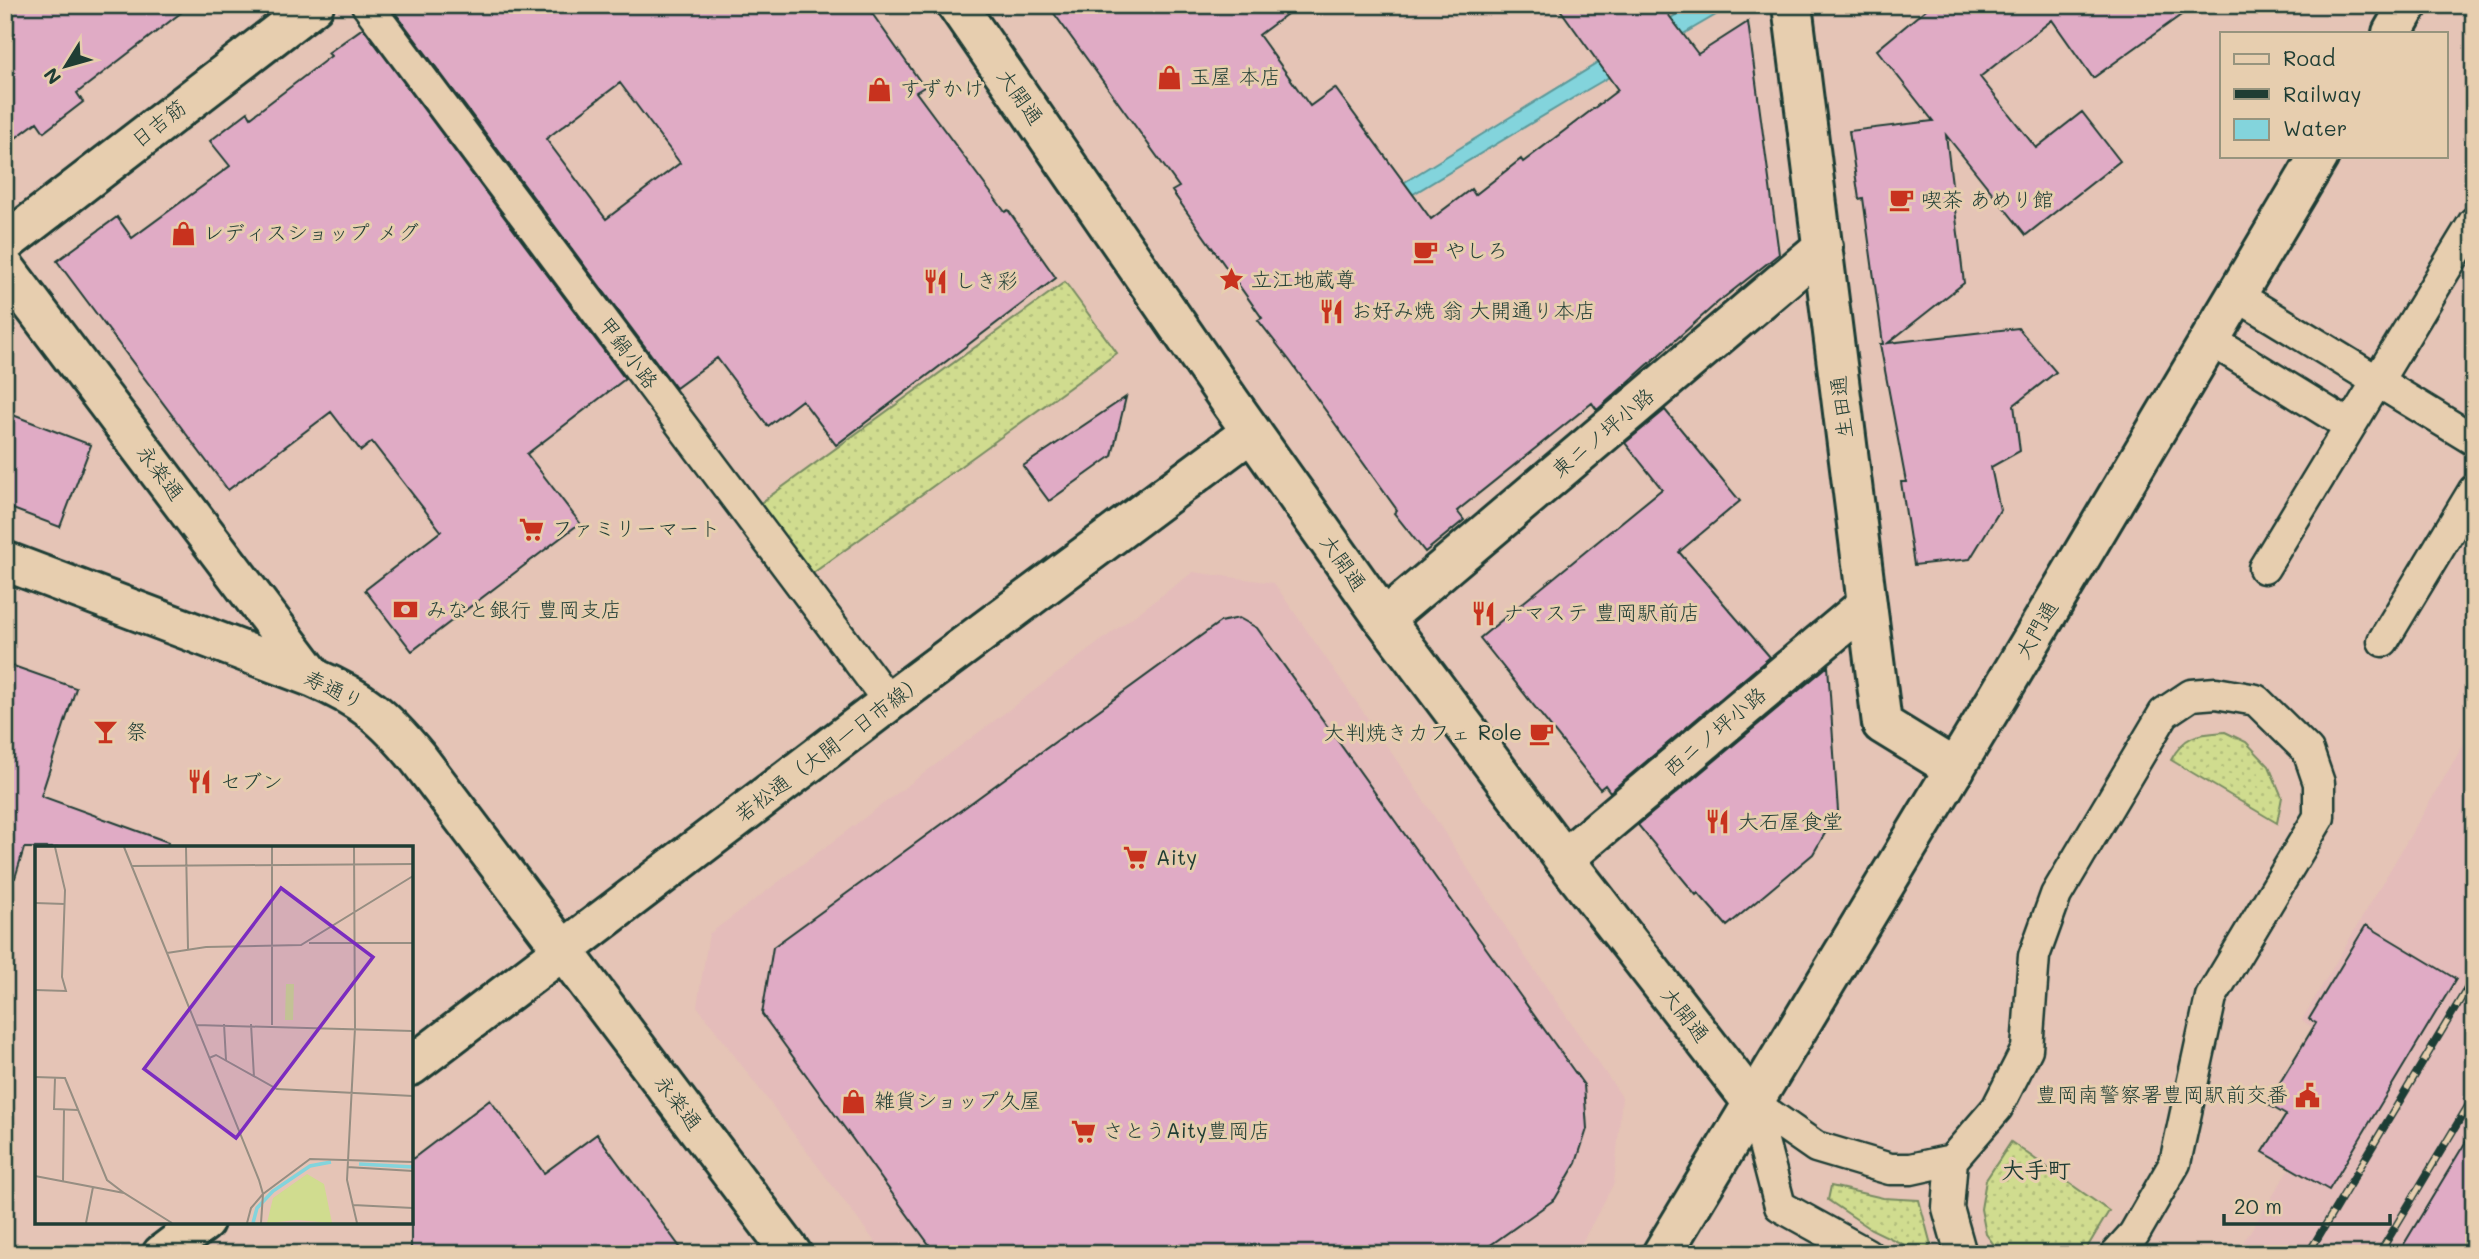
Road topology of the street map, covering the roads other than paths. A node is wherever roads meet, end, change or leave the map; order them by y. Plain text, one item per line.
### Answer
1 (314, 5) edge
2 (367, 5) edge
3 (957, 5) edge
4 (1792, 5) edge
5 (2408, 5) edge
6 (2393, 32) edge
7 (2318, 158) edge
8 (2474, 222) edge
9 (5, 243) edge
10 (1823, 247) junction
11 (5, 268) edge
12 (2236, 295) junction
13 (2210, 339) junction
14 (2378, 381) junction
15 (2350, 426) junction
16 (1251, 432) junction
17 (2474, 440) edge
18 (2474, 490) edge
19 (5, 561) edge
20 (2264, 568) dead end
21 (1866, 605) junction
22 (1384, 620) junction
23 (2383, 641) dead end
24 (314, 678) junction
25 (889, 702) junction
26 (1955, 769) junction
27 (1564, 859) junction
28 (563, 952) junction
29 (413, 1064) edge
30 (1753, 1103) junction
31 (1952, 1160) junction
32 (201, 1224) edge
33 (162, 1254) edge
34 (792, 1254) edge
35 (1662, 1254) edge
36 (1867, 1254) edge
37 (1961, 1254) edge
38 (2116, 1254) edge

1 - 9 street, 日吉筋
2 - 25 lane, 甲鍋小路
3 - 16 street, 大開通
4 - 10 street, 生田通
5 - 6 street
7 - 12 street, 大門通
8 - 14 lane
10 - 21 street, 生田通
10 - 22 street, 東ニノ坪小路
11 - 24 street, 永楽通
12 - 13 street, 大門通
12 - 14 lane
13 - 15 lane
13 - 26 street, 大門通
14 - 15 lane
14 - 17 lane
15 - 20 lane
16 - 22 street, 大開通
16 - 25 street, 若松通（大開一日市線）
18 - 23 lane
19 - 24 street, 寿通り
21 - 26 street, 生田通
21 - 27 street, 西ニノ坪小路
22 - 27 street, 大開通
24 - 28 street, 寿通り
25 - 28 street, 若松通（大開一日市線）
26 - 30 street, 大門通
27 - 30 street, 大開通
28 - 29 street, 若松通（大開一日市線）
28 - 34 street, 永楽通
30 - 31 lane
30 - 35 street, 大門通
30 - 36 lane
31 - 37 lane
31 - 38 lane
32 - 33 street

